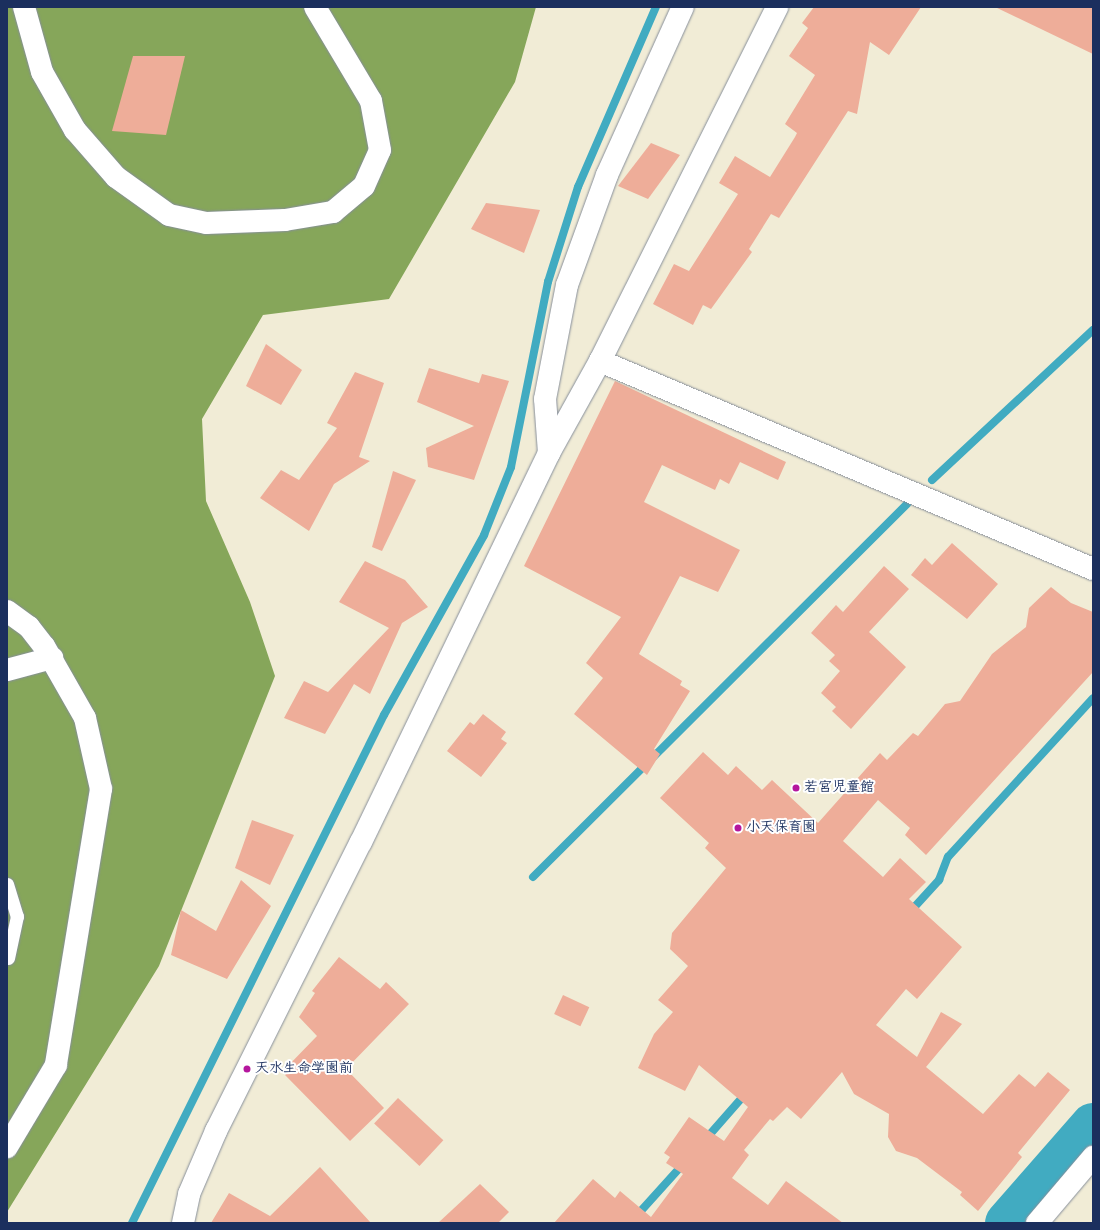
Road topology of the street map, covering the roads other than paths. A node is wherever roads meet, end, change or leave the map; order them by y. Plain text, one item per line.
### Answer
1 (24, 7) edge
2 (315, 7) edge
3 (683, 7) edge
4 (777, 7) edge
5 (600, 361) junction
6 (549, 452) junction
7 (1093, 569) edge
8 (7, 611) edge
9 (52, 658) junction
10 (7, 670) edge
11 (7, 884) edge
12 (8, 958) dead end
13 (7, 1147) edge
14 (1093, 1158) edge
15 (183, 1223) edge
16 (1037, 1223) edge

1 - 2 street
3 - 6 street
4 - 5 street
5 - 6 street
5 - 7 street
6 - 15 street
8 - 9 street
9 - 10 street
9 - 13 street
11 - 12 lane
14 - 16 street

